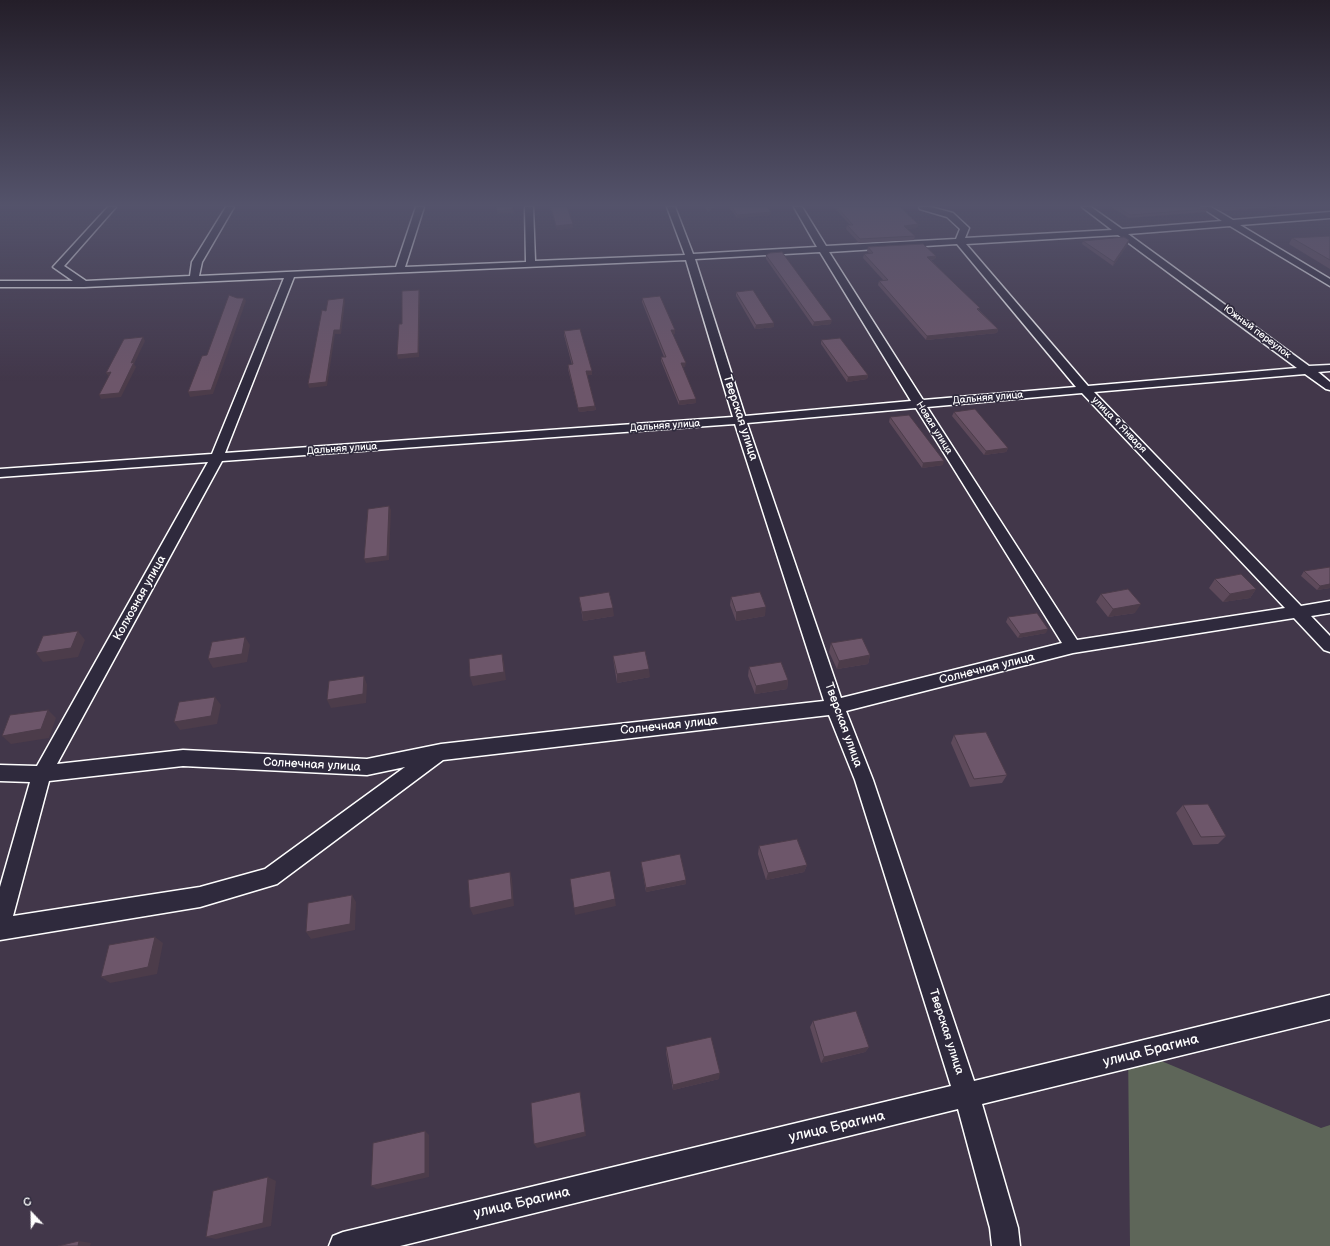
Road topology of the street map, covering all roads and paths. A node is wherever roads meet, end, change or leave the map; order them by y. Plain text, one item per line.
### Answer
1 (60, 265) edge
2 (196, 265) edge
3 (401, 265) edge
4 (526, 265) edge
5 (693, 265) edge
6 (833, 265) edge
7 (979, 265) edge
8 (1167, 265) edge
9 (1301, 265) edge
10 (400, 269) junction
11 (290, 275) junction
12 (194, 278) junction
13 (1330, 283) edge
14 (0, 284) edge
15 (84, 284) junction
16 (1330, 368) edge
17 (1308, 370) junction
18 (1330, 387) edge
19 (1085, 390) junction
20 (919, 404) junction
21 (740, 420) junction
22 (218, 458) junction
23 (0, 473) edge
24 (1330, 607) edge
25 (1298, 613) junction
26 (1330, 646) edge
27 (1073, 647) junction
28 (835, 708) junction
29 (441, 752) junction
30 (0, 773) edge
31 (42, 774) junction
32 (0, 924) edge
33 (0, 929) edge
34 (1330, 1007) edge
35 (967, 1096) junction
36 (343, 1246) edge
37 (1006, 1246) edge

1 - 15 street
2 - 12 street
3 - 10 street
4 - 10 street
5 - 21 street, Тверская улица
6 - 20 street, Новая улица
7 - 19 street, улица 9 Января
8 - 17 street, Южный переулок
9 - 13 street
10 - 11 street
11 - 12 street
11 - 22 street, Колхозная улица
12 - 15 street
14 - 15 street
16 - 17 street, Дальняя улица
17 - 18 street, Южный переулок
17 - 19 street, Дальняя улица
19 - 20 street, Дальняя улица
19 - 25 street, улица 9 Января
20 - 21 street, Дальняя улица
20 - 27 street, Новая улица
21 - 22 street, Дальняя улица
21 - 28 street, Тверская улица
22 - 23 street, Дальняя улица
22 - 31 street, Колхозная улица
24 - 25 street, Солнечная улица
25 - 26 street, улица 9 Января
25 - 27 street, Солнечная улица
27 - 28 street, Солнечная улица
28 - 29 street, Солнечная улица
28 - 35 street, Тверская улица
29 - 31 street, Солнечная улица
29 - 33 street
30 - 31 street, Солнечная улица
31 - 32 street, Колхозная улица
34 - 35 street, улица Брагина
35 - 36 street, улица Брагина
35 - 37 street, Тверская улица

